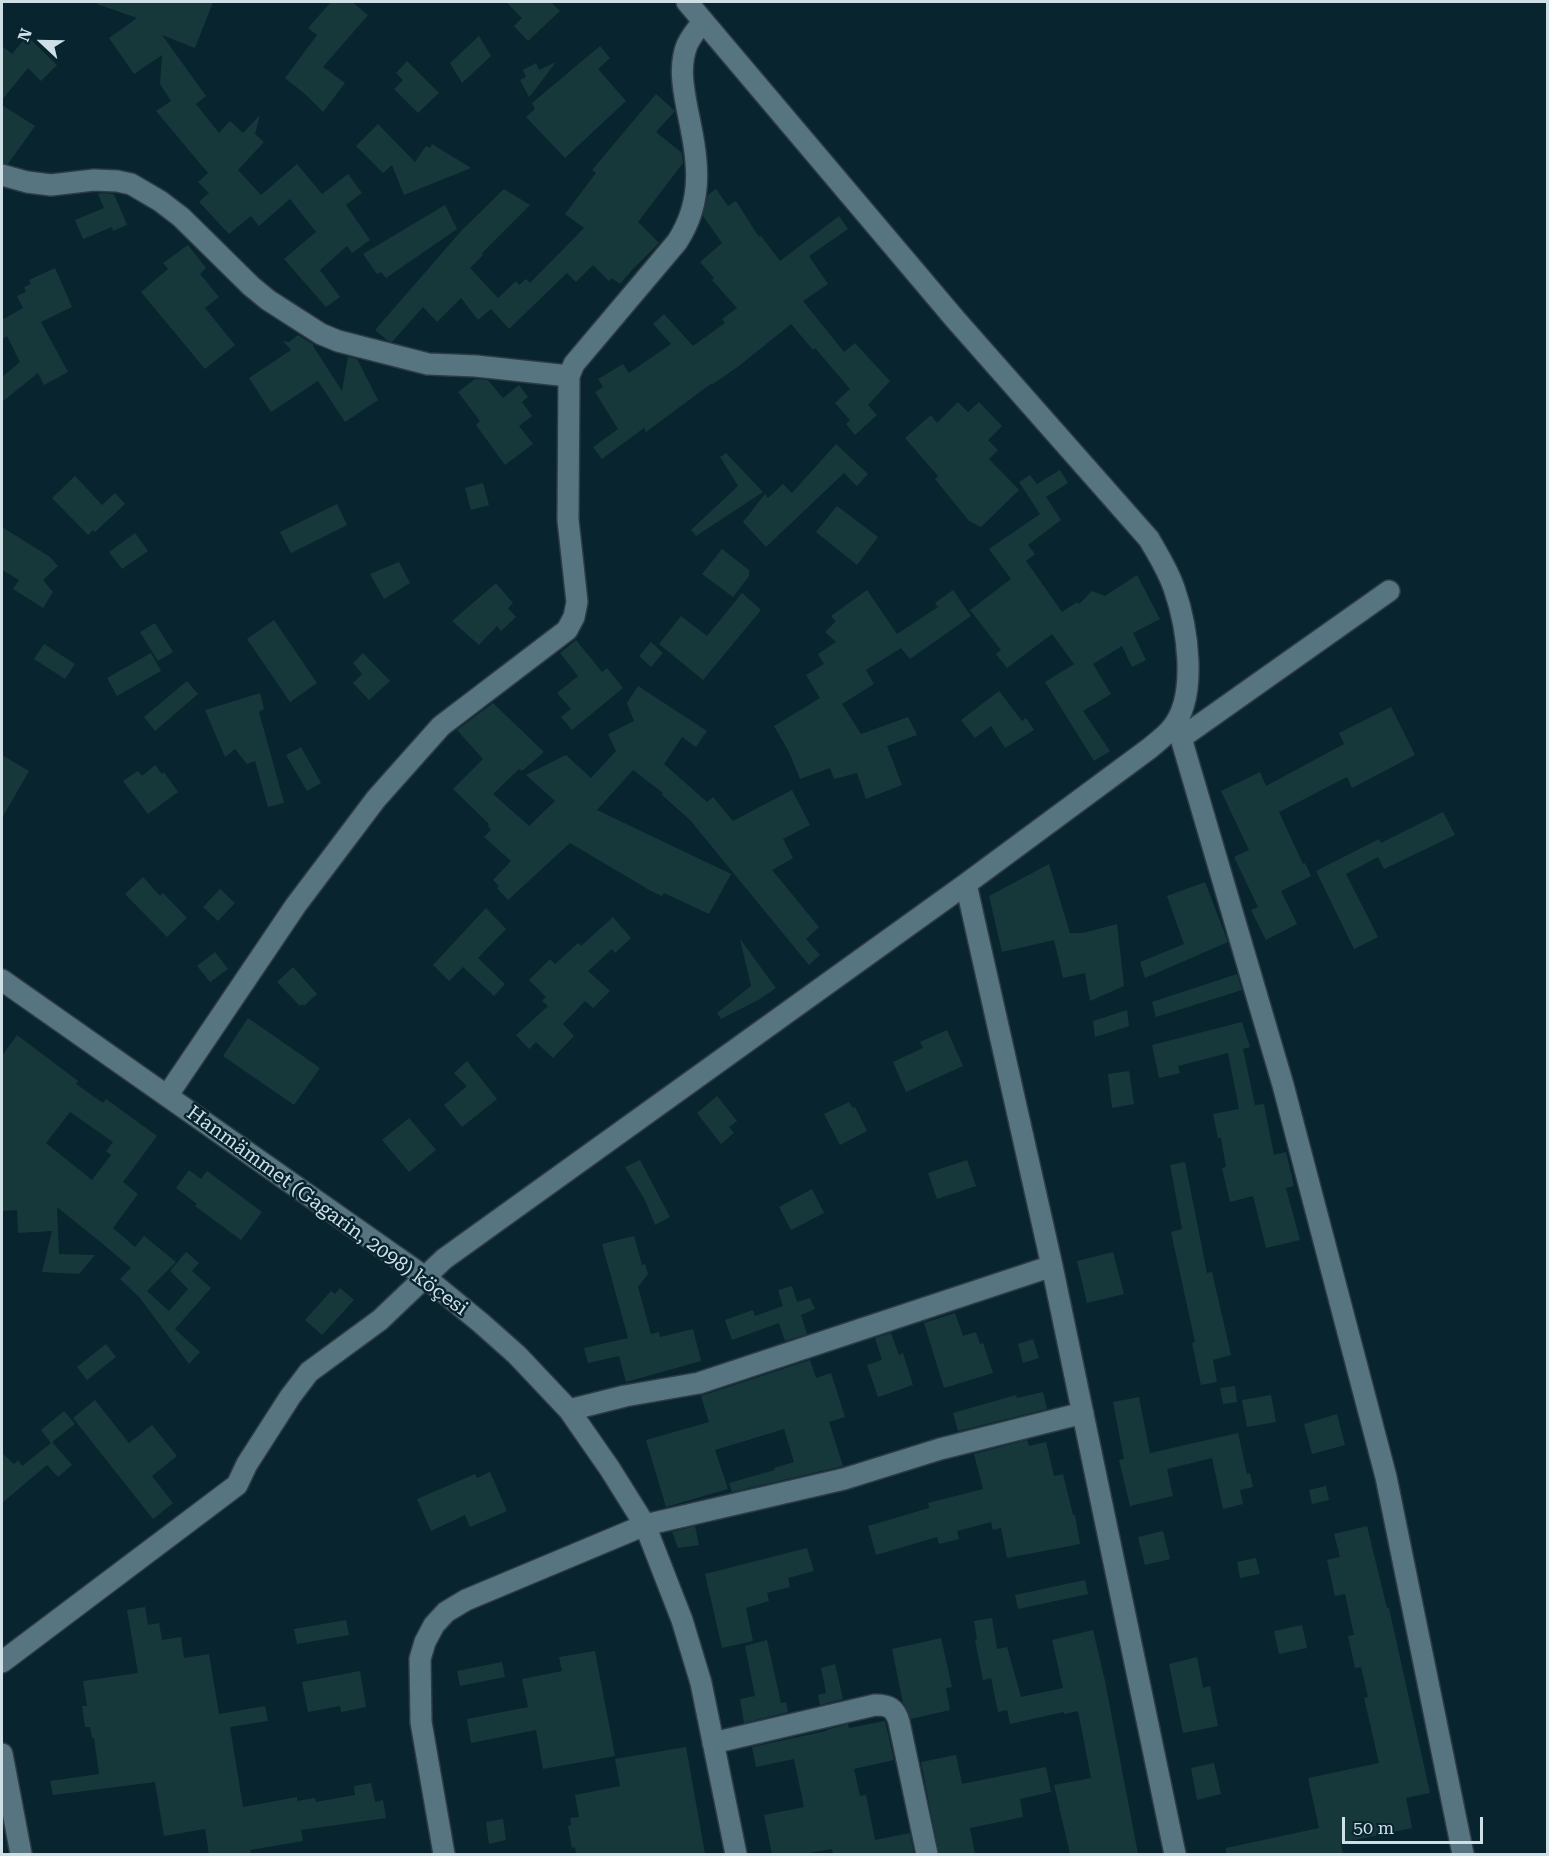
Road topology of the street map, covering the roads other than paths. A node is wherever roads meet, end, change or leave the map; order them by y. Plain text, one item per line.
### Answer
1 (687, 2) edge
2 (703, 22) junction
3 (2, 175) edge
4 (569, 376) junction
5 (1389, 591) dead end
6 (966, 884) junction
7 (2, 980) edge
8 (167, 1096) junction
9 (1052, 1266) junction
10 (425, 1277) junction
11 (569, 1410) junction
12 (1083, 1413) junction
13 (645, 1525) junction
14 (2, 1662) edge
15 (713, 1743) junction
16 (2, 1754) edge
17 (21, 1854) edge
18 (444, 1854) edge
19 (736, 1854) edge
20 (927, 1854) edge
21 (1175, 1854) edge
22 (1463, 1854) edge

1 - 2 street
2 - 4 street
2 - 6 street
3 - 4 street
4 - 8 street
5 - 22 street
6 - 9 street
6 - 10 street
7 - 8 street, Hanmämmet (Gagarin, 2098) köçesi
8 - 10 street, Hanmämmet (Gagarin, 2098) köçesi
9 - 11 street
9 - 12 street
10 - 11 street, Hanmämmet (Gagarin, 2098) köçesi
10 - 14 street
11 - 13 street, Hanmämmet (Gagarin, 2098) köçesi
12 - 13 street
12 - 21 street
13 - 15 street, Hanmämmet (Gagarin, 2098) köçesi
13 - 18 street
15 - 19 street, Hanmämmet (Gagarin, 2098) köçesi
15 - 20 street
16 - 17 street

